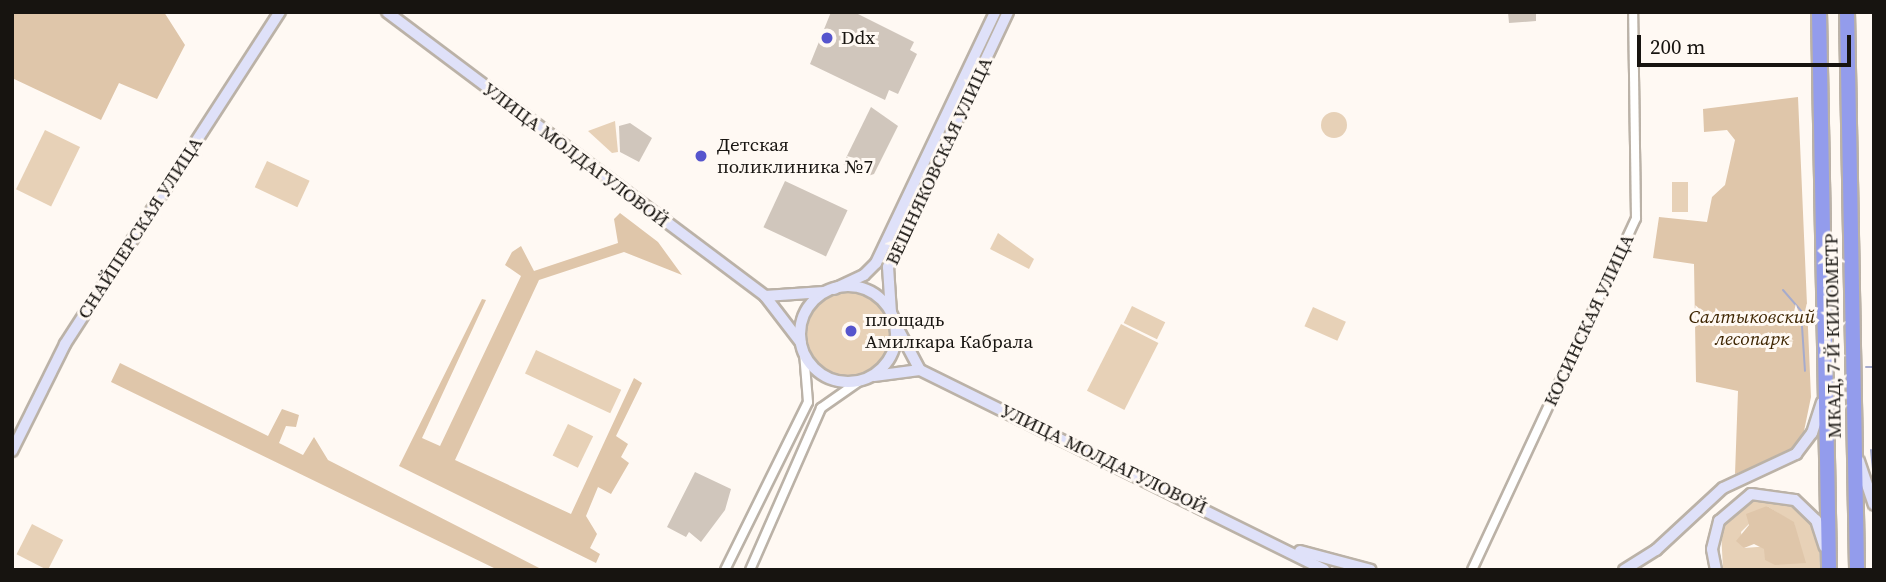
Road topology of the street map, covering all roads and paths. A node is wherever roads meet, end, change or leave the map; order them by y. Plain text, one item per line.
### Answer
1 (280, 12) edge
2 (387, 12) edge
3 (995, 12) edge
4 (1008, 12) edge
5 (1633, 12) edge
6 (1819, 12) edge
7 (1847, 12) edge
8 (975, 55) junction
9 (986, 61) junction
10 (830, 290) junction
11 (765, 296) junction
12 (893, 318) junction
13 (802, 348) junction
14 (920, 370) junction
15 (866, 378) junction
16 (1826, 380) junction
17 (1855, 429) junction
18 (12, 451) edge
19 (1874, 505) edge
20 (1287, 547) junction
21 (1340, 566) edge
22 (1829, 567) edge
23 (725, 570) edge
24 (750, 570) edge
25 (1324, 570) edge
26 (1371, 570) edge
27 (1472, 570) edge
28 (1624, 570) edge
29 (1716, 570) edge
30 (1857, 570) edge

1 - 18 main road, СНАЙПЕРСКАЯ УЛИЦА
2 - 11 main road, УЛИЦА МОЛДАГУЛОВОЙ
3 - 8 main road, ВЕШНЯКОВСКАЯ УЛИЦА
4 - 9 main road, ВЕШНЯКОВСКАЯ УЛИЦА
5 - 27 street, КОСИНСКАЯ УЛИЦА
6 - 16 highway, МКАД, 7-Й КИЛОМЕТР
7 - 17 highway, МКАД, 7-Й КИЛОМЕТР
8 - 9 street
8 - 10 main road, ВЕШНЯКОВСКАЯ УЛИЦА
9 - 12 main road, ВЕШНЯКОВСКАЯ УЛИЦА
10 - 11 main road
10 - 12 main road
10 - 13 main road
11 - 13 main road, УЛИЦА МОЛДАГУЛОВОЙ
12 - 14 main road
12 - 15 main road
13 - 15 main road
13 - 23 street
14 - 15 main road
14 - 20 main road, УЛИЦА МОЛДАГУЛОВОЙ
15 - 24 street
16 - 22 highway, МКАД, 7-Й КИЛОМЕТР
16 - 28 main road
17 - 19 main road
17 - 30 highway, МКАД, 7-Й КИЛОМЕТР
20 - 21 main road, УЛИЦА МОЛДАГУЛОВОЙ
20 - 25 main road, УЛИЦА МОЛДАГУЛОВОЙ
21 - 26 main road, УЛИЦА МОЛДАГУЛОВОЙ
22 - 29 main road

